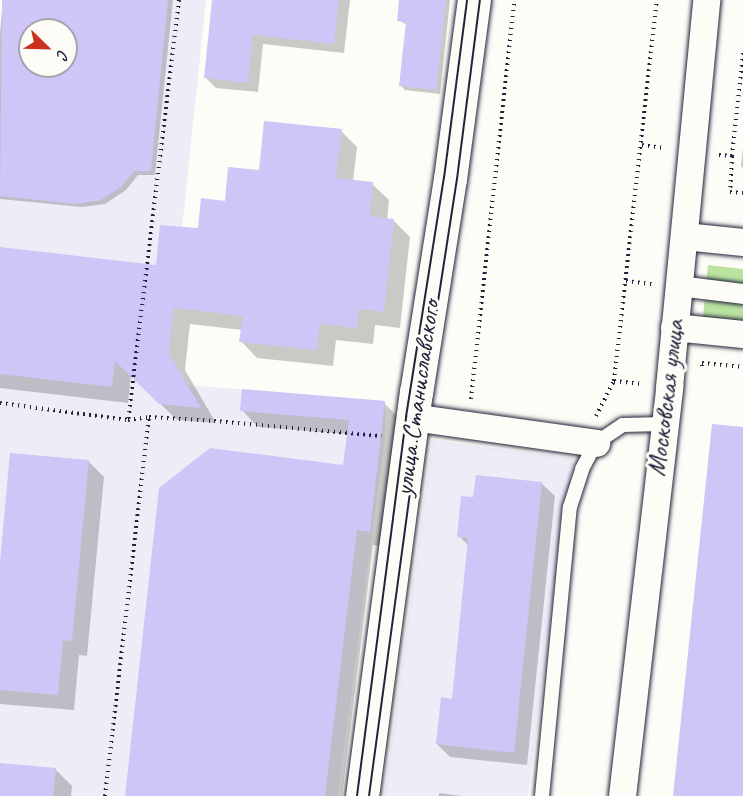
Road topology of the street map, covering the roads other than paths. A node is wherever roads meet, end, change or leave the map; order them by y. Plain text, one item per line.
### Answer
1 (474, 0) edge
2 (706, 0) edge
3 (684, 236) junction
4 (743, 242) edge
5 (679, 286) junction
6 (743, 294) edge
7 (674, 327) junction
8 (743, 334) edge
9 (412, 417) junction
10 (663, 424) junction
11 (595, 431) junction
12 (362, 796) edge
13 (542, 796) edge
14 (622, 796) edge

1 - 9 street, улица Станиславского
2 - 3 street, Московская улица
3 - 4 street
3 - 5 street, Московская улица
5 - 6 street
5 - 7 street, Московская улица
7 - 8 street
7 - 10 street, Московская улица
9 - 11 street
9 - 12 street, улица Станиславского
10 - 11 lane
10 - 14 street, Московская улица
11 - 13 lane

